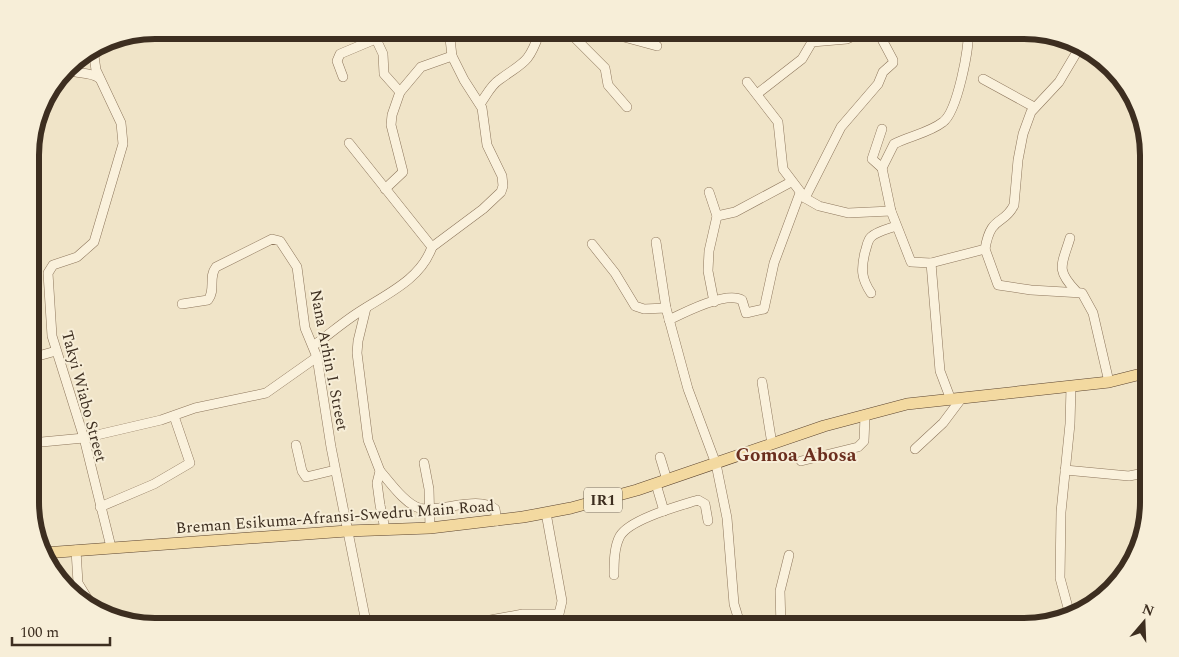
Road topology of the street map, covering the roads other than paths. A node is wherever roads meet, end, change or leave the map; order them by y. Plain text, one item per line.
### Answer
1 (376, 39) joint
2 (450, 39) edge
3 (537, 39) edge
4 (578, 39) edge
5 (632, 39) edge
6 (847, 39) edge
7 (883, 39) edge
8 (967, 39) edge
9 (814, 41) joint
10 (658, 46) dead end
11 (1077, 52) edge
12 (95, 55) edge
13 (452, 56) junction
14 (75, 71) edge
15 (343, 77) dead end
16 (99, 78) junction
17 (983, 79) dead end
18 (747, 82) dead end
19 (400, 92) junction
20 (757, 94) junction
21 (480, 104) junction
22 (627, 107) dead end
23 (1034, 107) junction
24 (882, 129) dead end
25 (349, 143) dead end
26 (882, 168) junction
27 (791, 182) junction
28 (385, 189) junction
29 (708, 192) dead end
30 (802, 196) junction
31 (891, 211) junction
32 (717, 216) junction
33 (896, 226) junction
34 (1070, 238) dead end
35 (656, 242) dead end
36 (592, 244) dead end
37 (432, 247) junction
38 (985, 249) junction
39 (931, 263) junction
40 (1076, 291) junction
41 (871, 292) dead end
42 (714, 302) junction
43 (182, 304) dead end
44 (366, 308) junction
45 (666, 308) junction
46 (669, 320) junction
47 (313, 346) junction
48 (56, 350) junction
49 (39, 355) edge
50 (317, 357) junction
51 (1140, 374) edge
52 (762, 382) dead end
53 (1109, 382) junction
54 (1070, 387) junction
55 (956, 399) junction
56 (174, 416) junction
57 (865, 416) junction
58 (84, 438) junction
59 (39, 442) edge
60 (772, 444) junction
61 (296, 445) dead end
62 (915, 449) dead end
63 (660, 458) dead end
64 (801, 461) dead end
65 (424, 463) dead end
66 (716, 464) junction
67 (335, 470) junction
68 (1065, 470) junction
69 (380, 471) junction
70 (1140, 474) edge
71 (661, 482) junction
72 (100, 507) junction
73 (428, 508) junction
74 (664, 511) junction
75 (546, 513) junction
76 (497, 521) junction
77 (708, 521) dead end
78 (430, 528) junction
79 (385, 529) junction
80 (347, 531) junction
81 (111, 547) junction
82 (76, 550) junction
83 (50, 552) edge
84 (789, 555) dead end
85 (614, 575) dead end
86 (84, 594) edge
87 (1068, 609) edge
88 (557, 614) junction
89 (365, 618) edge
90 (501, 618) edge
91 (557, 618) edge
92 (738, 618) edge
93 (781, 618) edge

1 - 15 street
1 - 19 street
2 - 13 street
3 - 21 street
4 - 22 street
5 - 10 street
6 - 9 street
7 - 30 street
8 - 26 street
9 - 20 street
11 - 23 street
12 - 16 street
13 - 19 street
13 - 21 street
14 - 16 street
16 - 48 street, Takyi Wiabo Street
17 - 23 street
18 - 20 street
19 - 28 street
20 - 27 street
21 - 37 street
23 - 38 street
24 - 26 street
25 - 28 street
26 - 31 street
27 - 30 street
27 - 32 street
28 - 37 street
29 - 32 street
30 - 31 street
30 - 42 street
31 - 33 street
32 - 42 street
33 - 39 street
33 - 41 street
34 - 40 street
35 - 45 street
36 - 45 street
37 - 44 street
38 - 39 street
38 - 40 street
39 - 55 street
40 - 53 street
42 - 46 street
43 - 47 street, Nana Arhin I. Street
44 - 47 street
44 - 69 street
45 - 46 street
46 - 66 street
47 - 50 street, Nana Arhin I. Street
48 - 49 street
48 - 58 street, Takyi Wiabo Street
50 - 56 street
50 - 67 street, Nana Arhin I. Street
51 - 53 main road, Breman Esikuma-Afransi-Swedru Main Road / IR1
52 - 60 street
53 - 54 main road, Breman Esikuma-Afransi-Swedru Main Road / IR1
54 - 55 main road, Breman Esikuma-Afransi-Swedru Main Road / IR1
54 - 68 street
55 - 57 main road, Breman Esikuma-Afransi-Swedru Main Road / IR1
55 - 62 street
56 - 58 street
56 - 72 street
57 - 60 main road, Breman Esikuma-Afransi-Swedru Main Road / IR1
57 - 64 street
58 - 59 street
58 - 72 street, Takyi Wiabo Street
60 - 66 main road, Breman Esikuma-Afransi-Swedru Main Road / IR1
61 - 67 street
63 - 71 street
65 - 73 street
66 - 71 main road, Breman Esikuma-Afransi-Swedru Main Road / IR1
66 - 92 street
67 - 80 street, Nana Arhin I. Street
68 - 70 street
68 - 87 street
69 - 73 street
69 - 79 street
71 - 74 street
71 - 75 main road, Breman Esikuma-Afransi-Swedru Main Road / IR1
72 - 81 street, Takyi Wiabo Street
73 - 76 street
73 - 78 street
74 - 77 street
74 - 85 street
75 - 76 main road, Breman Esikuma-Afransi-Swedru Main Road / IR1
75 - 88 street
76 - 78 main road, Breman Esikuma-Afransi-Swedru Main Road / IR1
78 - 79 main road, Breman Esikuma-Afransi-Swedru Main Road / IR1
79 - 80 main road, Breman Esikuma-Afransi-Swedru Main Road / IR1
80 - 81 main road, Breman Esikuma-Afransi-Swedru Main Road / IR1
80 - 89 street, Nana Arhin I. Street
81 - 82 main road, Breman Esikuma-Afransi-Swedru Main Road / IR1
82 - 83 main road, Breman Esikuma-Afransi-Swedru Main Road / IR1
82 - 86 street
84 - 93 street
88 - 90 street
88 - 91 street

